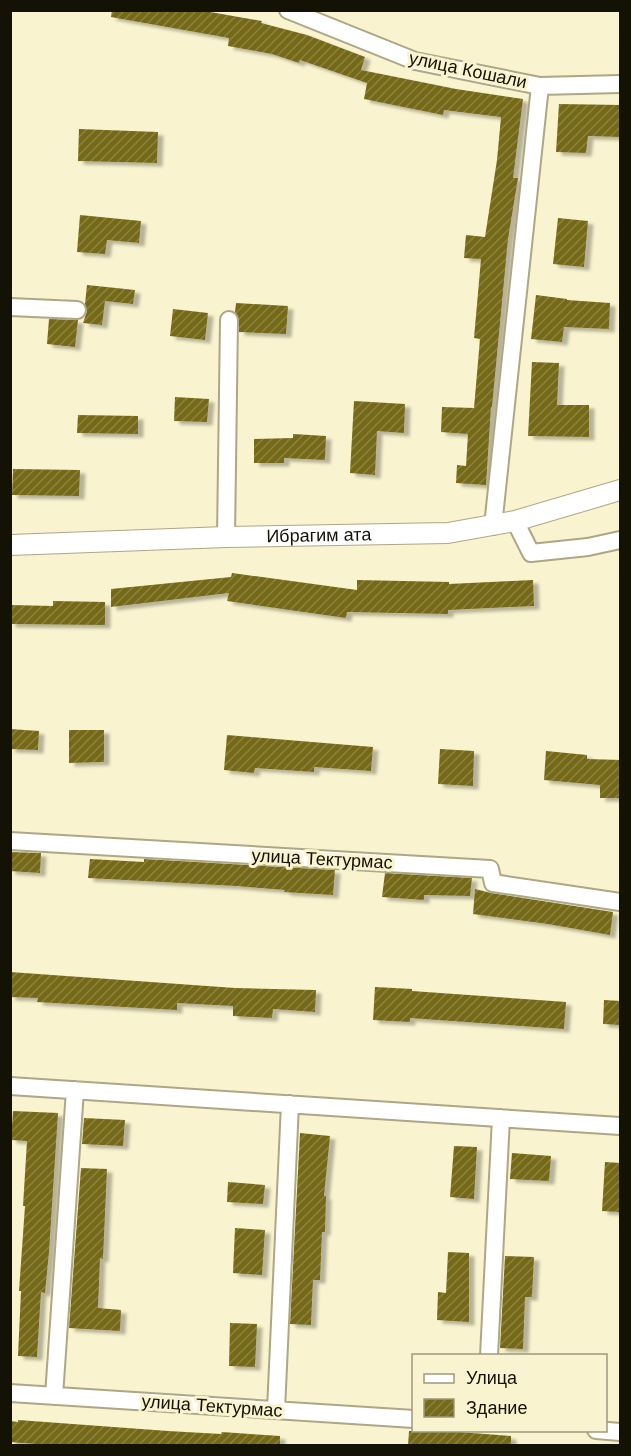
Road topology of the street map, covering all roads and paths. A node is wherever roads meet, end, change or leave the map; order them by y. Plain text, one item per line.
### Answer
1 (288, 10) edge
2 (621, 84) edge
3 (540, 86) junction
4 (10, 307) edge
5 (77, 310) dead end
6 (229, 320) dead end
7 (621, 490) edge
8 (515, 521) junction
9 (493, 526) junction
10 (226, 537) junction
11 (621, 540) edge
12 (10, 545) edge
13 (10, 841) edge
14 (621, 902) edge
15 (10, 1086) edge
16 (75, 1090) junction
17 (290, 1104) junction
18 (501, 1118) junction
19 (621, 1126) edge
20 (489, 1354) edge
21 (10, 1394) edge
22 (54, 1396) junction
23 (276, 1410) junction
24 (412, 1419) edge

1 - 3 street, улица Кошали
2 - 3 street, улица Кошали
3 - 9 street
4 - 5 street
6 - 10 street
7 - 8 street, Ибрагим ата
8 - 9 street, Ибрагим ата
8 - 11 street
9 - 10 street, Ибрагим ата
10 - 12 street, Ибрагим ата
13 - 14 street, улица Тектурмас
15 - 16 street
16 - 17 street
16 - 22 street
17 - 18 street
17 - 23 street
18 - 19 street
18 - 20 street
21 - 22 street, улица Тектурмас
22 - 23 street, улица Тектурмас
23 - 24 street, улица Тектурмас

